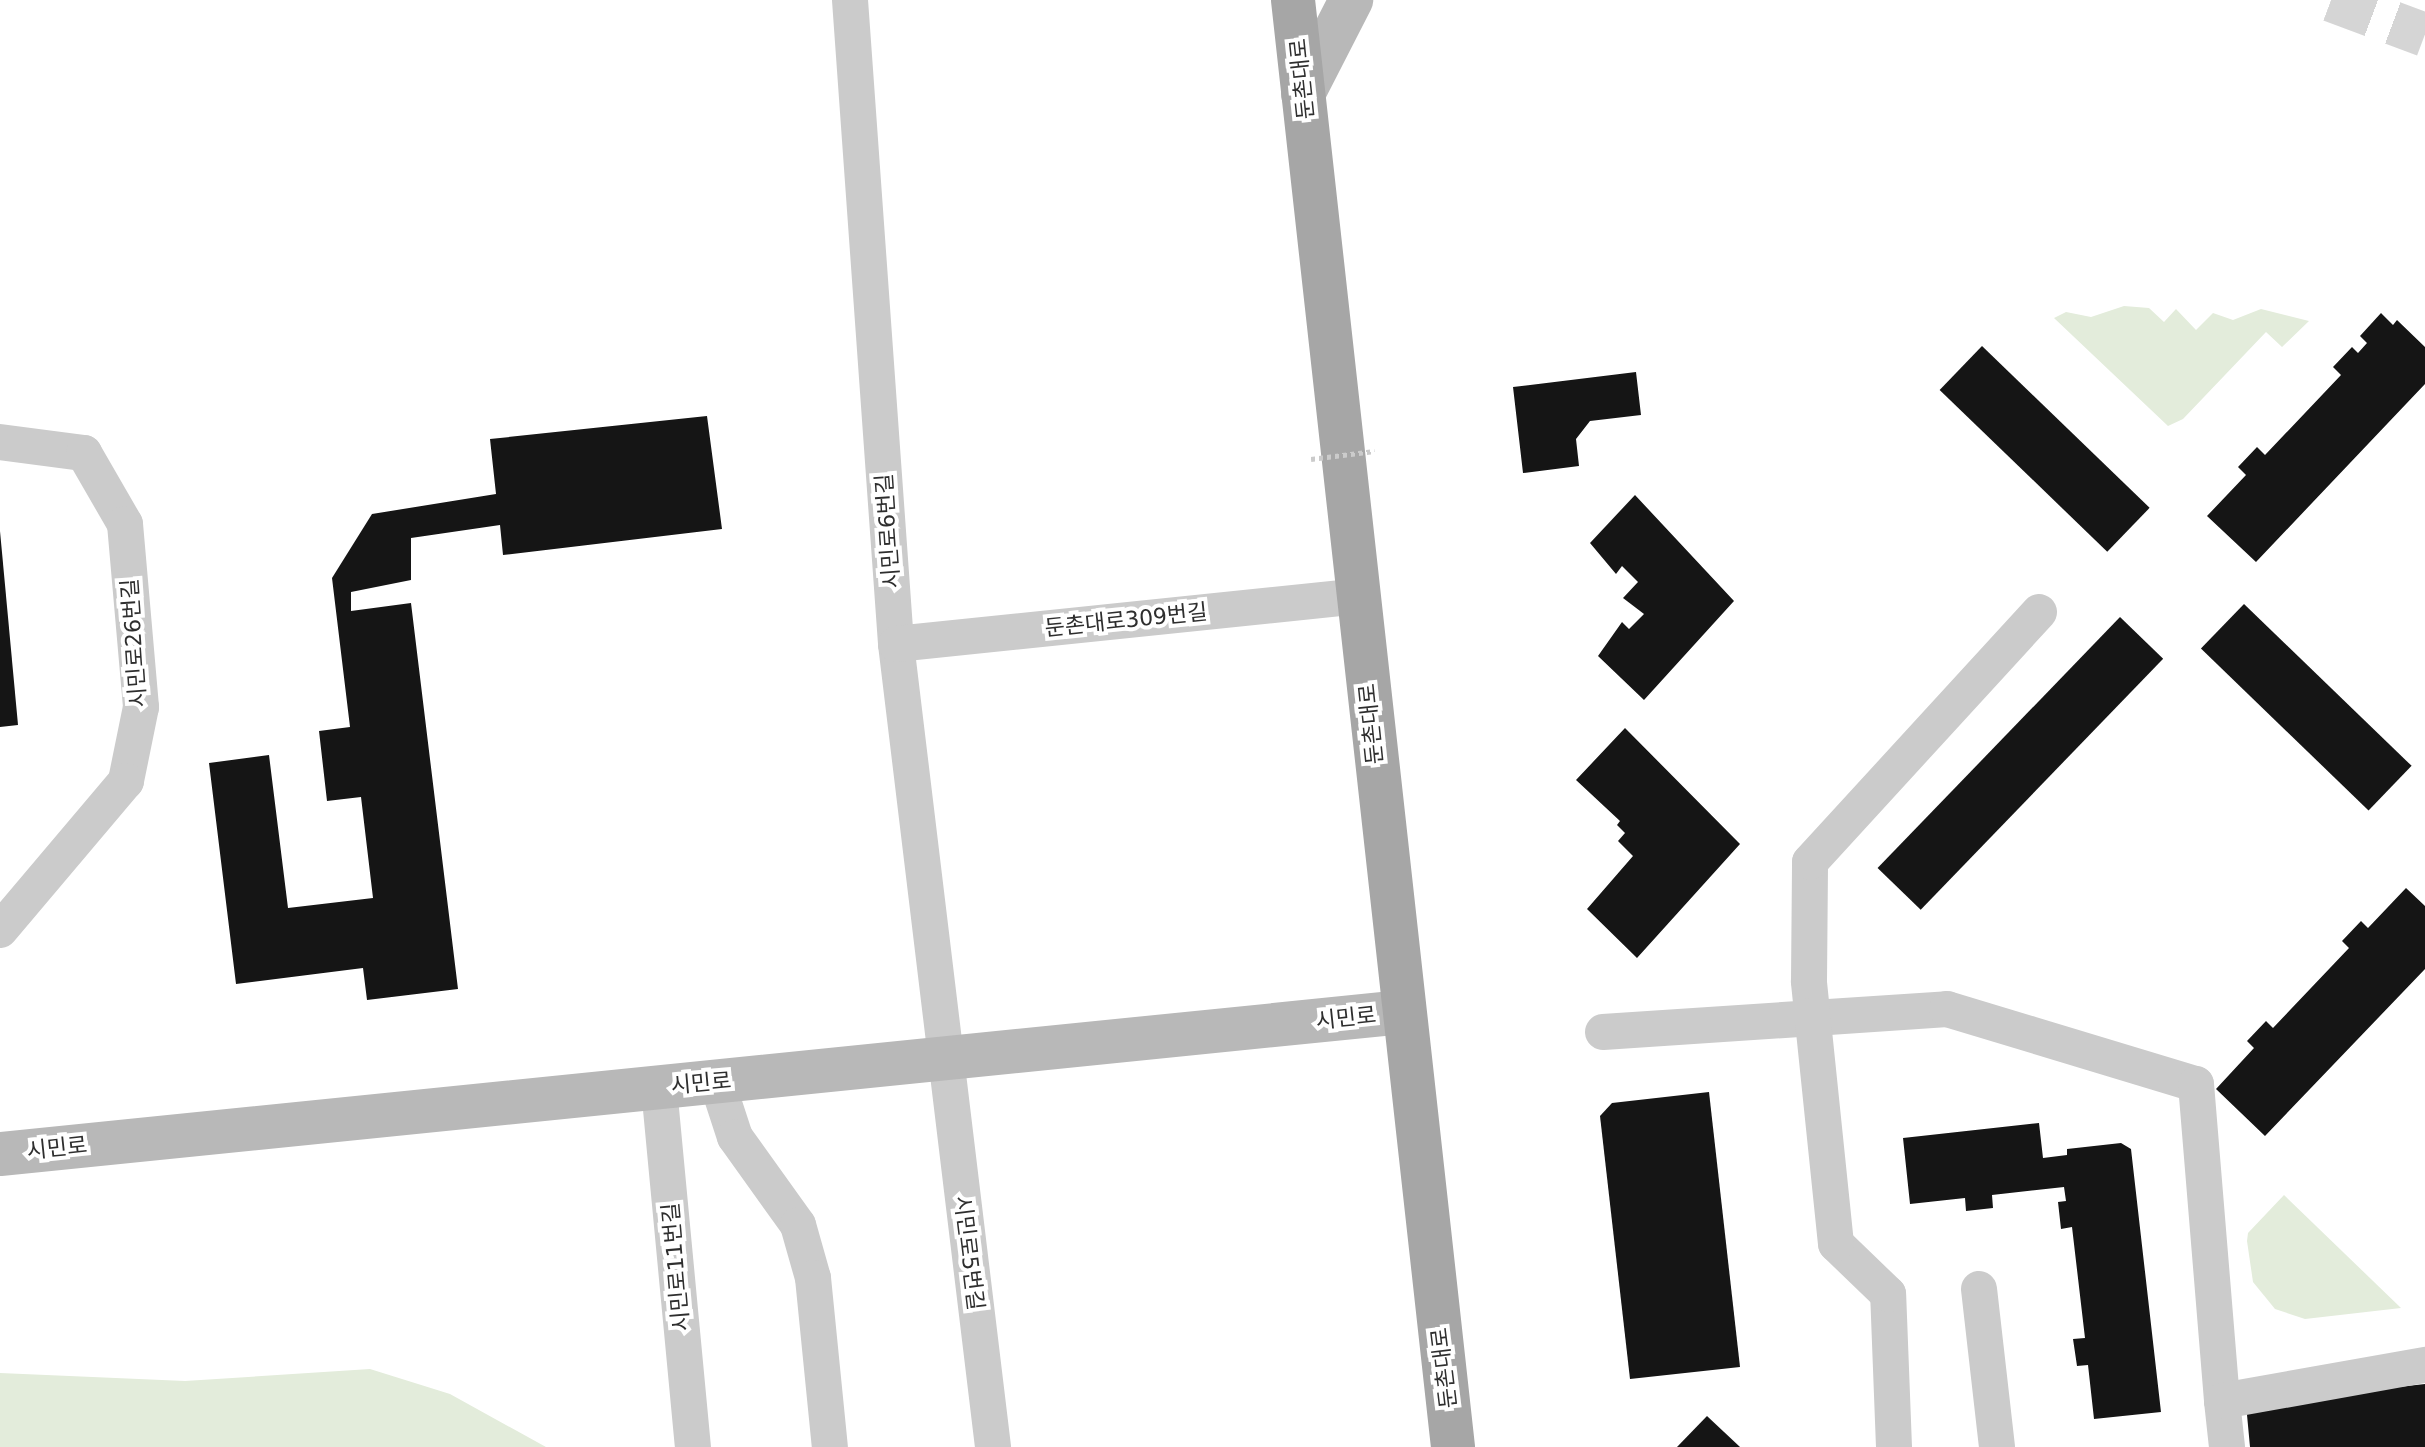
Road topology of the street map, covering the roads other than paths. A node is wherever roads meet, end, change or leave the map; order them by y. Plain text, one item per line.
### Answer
1 (850, 0) edge
2 (1293, 0) edge
3 (1351, 0) edge
4 (1303, 94) junction
5 (0, 442) edge
6 (1357, 596) junction
7 (2039, 612) dead end
8 (896, 644) junction
9 (0, 930) edge
10 (1403, 1012) junction
11 (1813, 1018) junction
12 (1603, 1032) dead end
13 (944, 1059) junction
14 (717, 1082) junction
15 (659, 1088) junction
16 (0, 1154) edge
17 (1979, 1289) dead end
18 (2425, 1365) edge
19 (2222, 1401) junction
20 (693, 1447) edge
21 (830, 1447) edge
22 (993, 1447) edge
23 (1453, 1447) edge
24 (1894, 1447) edge
25 (1997, 1447) edge
26 (2227, 1447) edge

1 - 8 street, 시민로6번길
2 - 4 main road, 둔촌대로
3 - 4 main road
4 - 6 main road, 둔촌대로
5 - 9 street, 시민로26번길
6 - 8 street, 둔촌대로309번길
6 - 10 main road, 둔촌대로
7 - 11 street
8 - 13 street, 시민로6번길
10 - 13 main road, 시민로
10 - 23 main road, 둔촌대로
11 - 12 street
11 - 19 street
11 - 24 street
13 - 14 main road, 시민로
13 - 22 street, 시민로5번길
14 - 15 main road, 시민로
14 - 21 street
15 - 16 main road, 시민로
15 - 20 street, 시민로11번길
17 - 25 street
18 - 19 street
19 - 26 street

